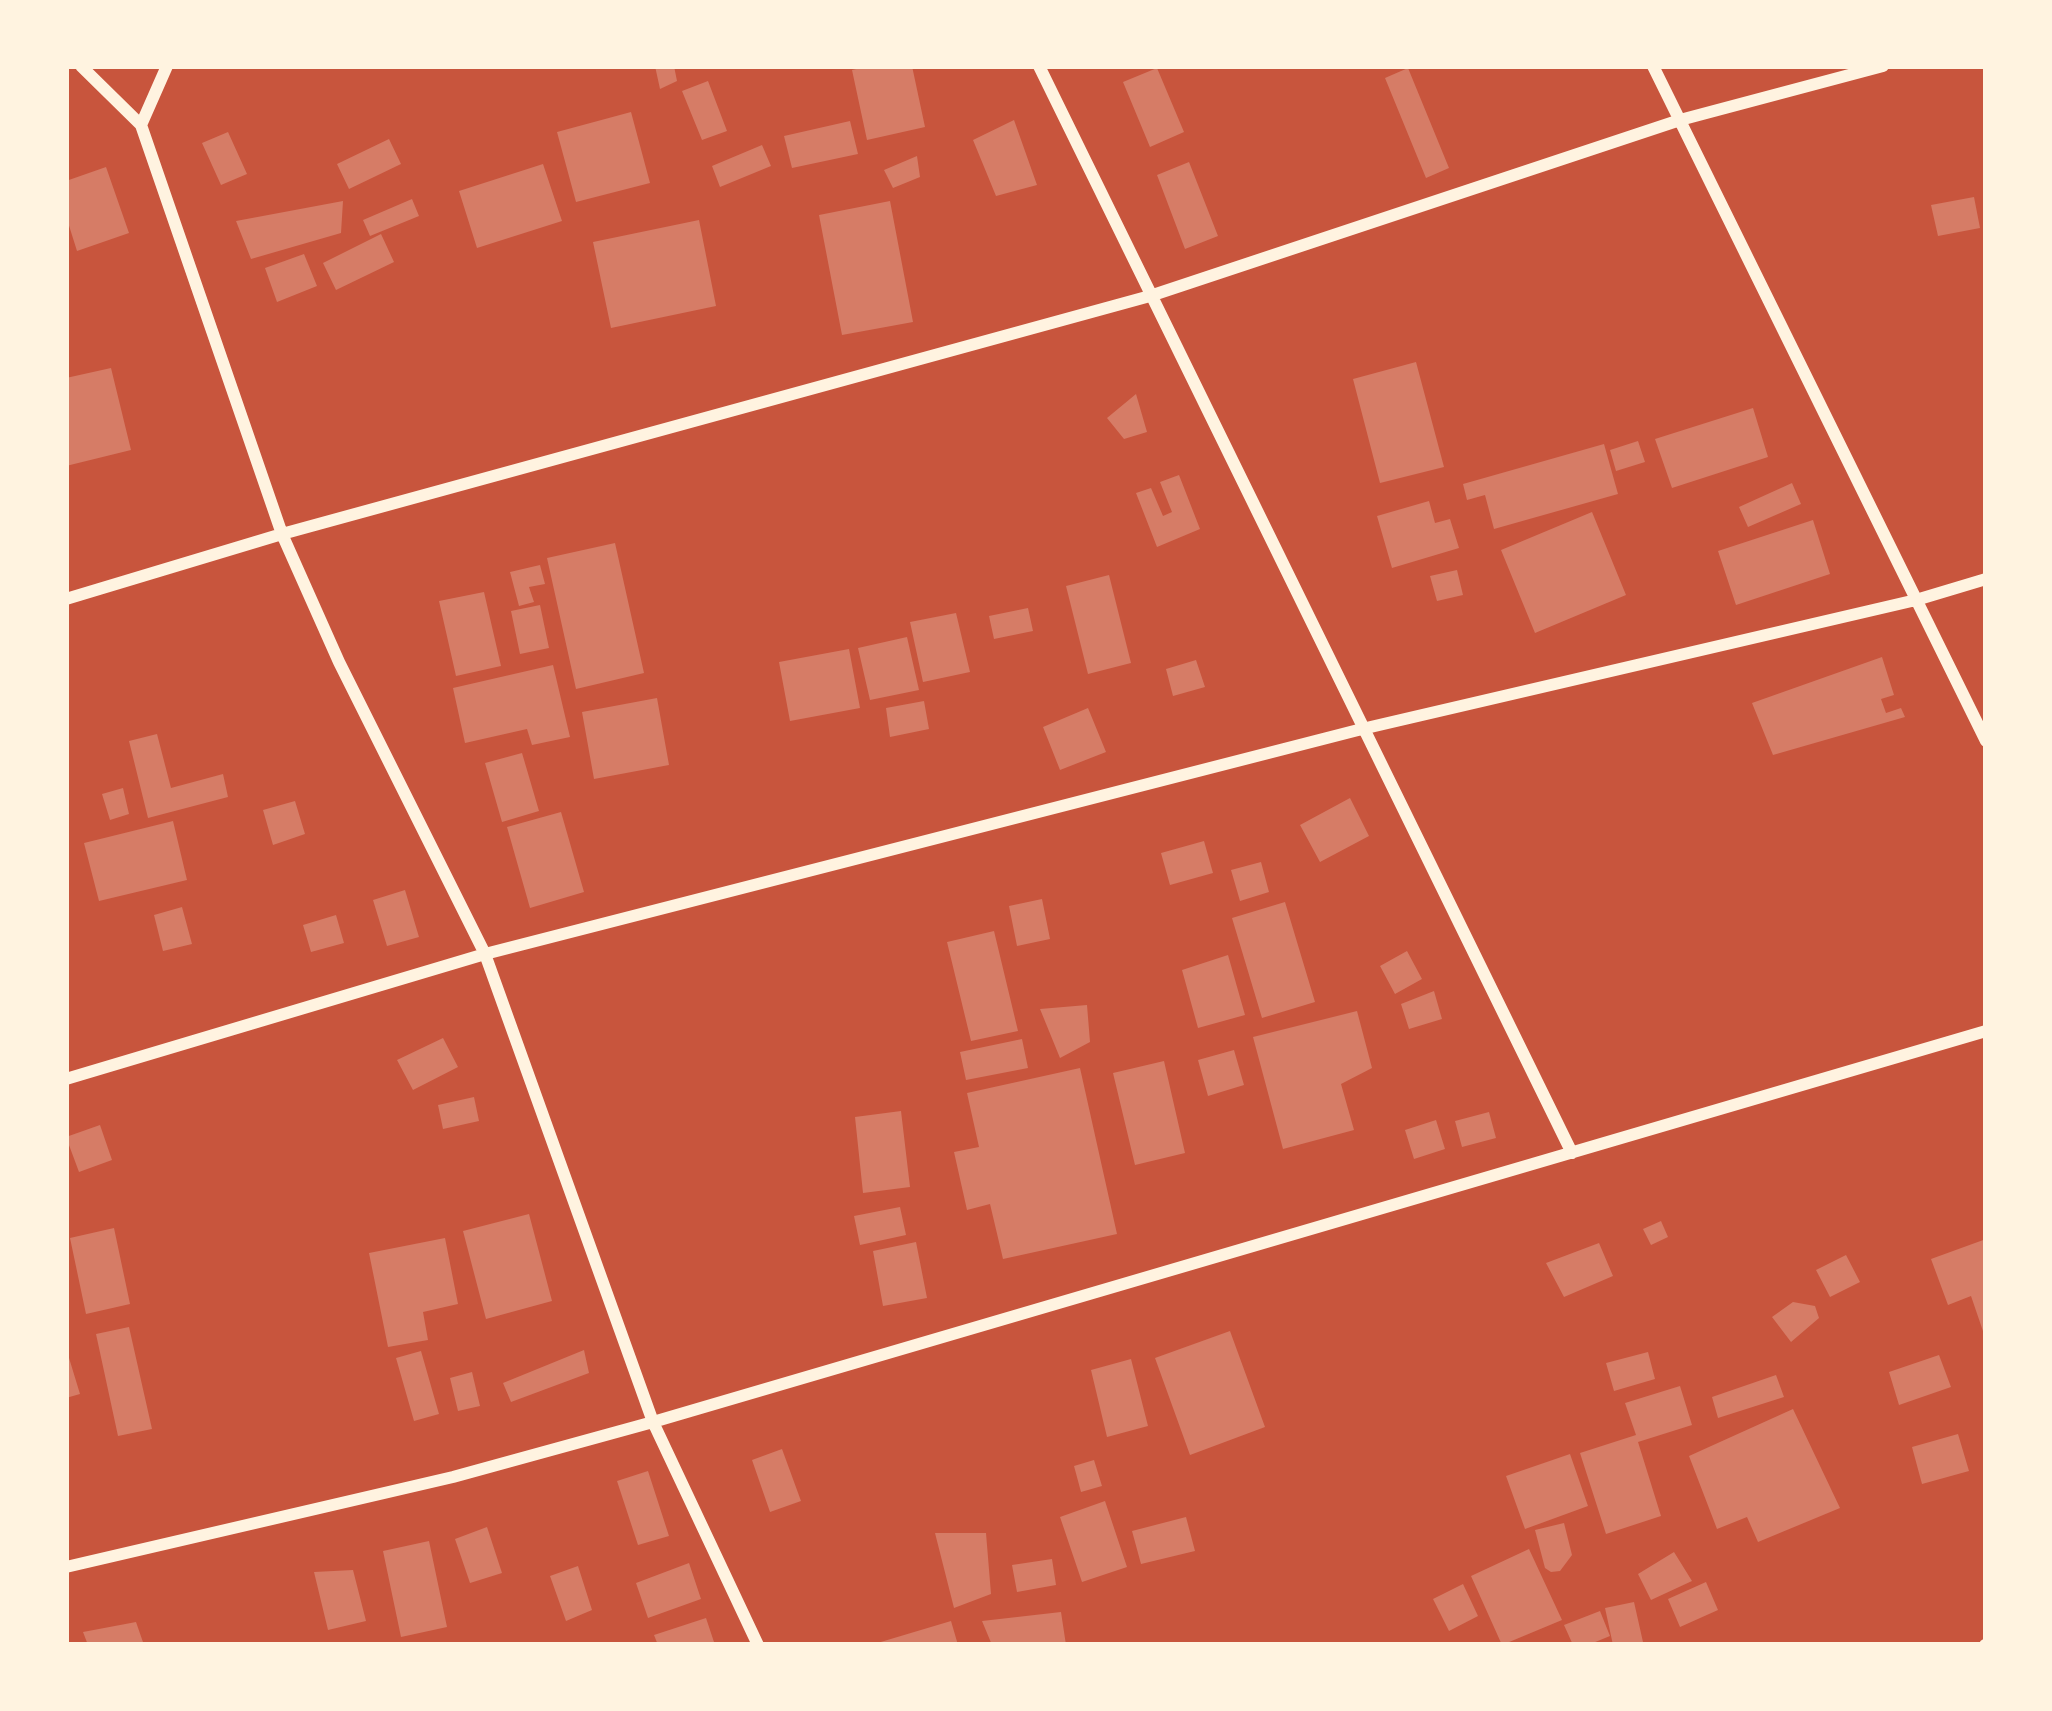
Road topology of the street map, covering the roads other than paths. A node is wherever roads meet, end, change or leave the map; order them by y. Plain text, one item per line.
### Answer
1 (81, 66) edge
2 (167, 66) edge
3 (1039, 66) edge
4 (1653, 66) edge
5 (1882, 66) edge
6 (1680, 120) junction
7 (141, 125) junction
8 (1150, 296) junction
9 (282, 534) junction
10 (1986, 579) edge
11 (66, 599) edge
12 (1916, 599) junction
13 (1362, 729) junction
14 (1986, 741) edge
15 (485, 953) junction
16 (1986, 1030) edge
17 (66, 1079) edge
18 (1572, 1154) junction
19 (653, 1422) junction
20 (66, 1568) edge
21 (758, 1645) edge

1 - 7 street
2 - 7 street
3 - 8 street
4 - 6 street
5 - 6 street
6 - 8 street
6 - 12 street
7 - 9 street
8 - 9 street
8 - 13 street
9 - 11 street
9 - 15 street
10 - 12 street
12 - 13 street
12 - 14 street
13 - 15 street
13 - 18 street
15 - 17 street
15 - 19 street
16 - 18 street
18 - 19 street
19 - 20 street
19 - 21 street

